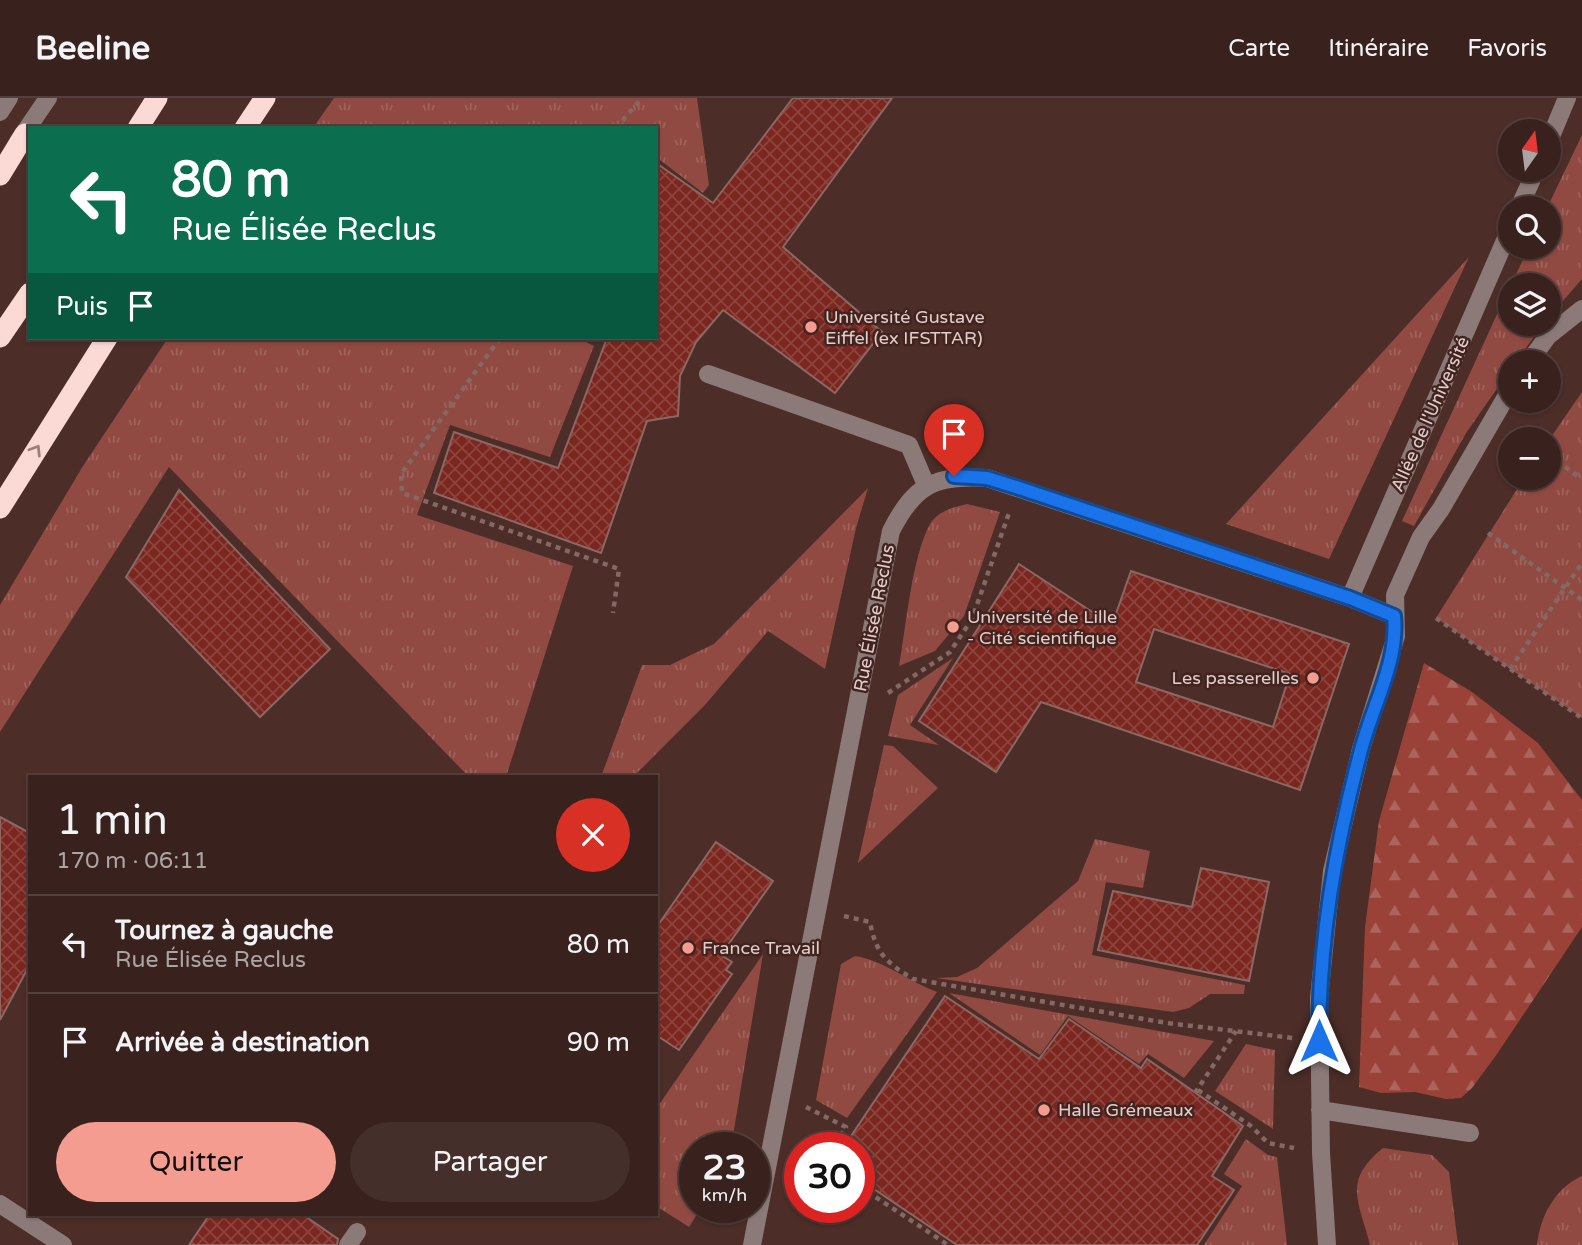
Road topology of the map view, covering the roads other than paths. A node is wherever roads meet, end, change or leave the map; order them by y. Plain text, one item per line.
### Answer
1 (9, 98) edge
2 (48, 98) edge
3 (157, 98) edge
4 (265, 98) edge
5 (1567, 98) edge
6 (0, 112) edge
7 (1558, 119) edge
8 (30, 126) edge
9 (139, 126) edge
10 (246, 126) edge
11 (28, 129) edge
12 (25, 134) junction
13 (0, 163) edge
14 (0, 176) edge
15 (1498, 257) edge
16 (28, 296) edge
17 (1582, 309) edge
18 (0, 337) edge
19 (106, 340) edge
20 (1538, 350) edge
21 (708, 374) dead end
22 (1498, 411) edge
23 (926, 485) junction
24 (0, 508) edge
25 (1350, 598) junction
26 (1394, 616) junction
27 (1320, 1110) junction
28 (1470, 1133) dead end
29 (0, 1203) edge
30 (63, 1245) edge
31 (752, 1245) edge
32 (1327, 1245) edge

1 - 6 street
2 - 8 street
3 - 9 highway
4 - 10 highway
5 - 7 street
11 - 12 street
12 - 13 street
12 - 14 highway
15 - 25 street, Allée de l'Université
16 - 18 highway
17 - 20 street
24 -> 19 highway
21 - 23 street
22 - 26 street
23 - 25 street
23 - 31 street, Rue Élisée Reclus
25 - 26 street
26 - 27 street
27 - 28 street
27 - 32 street
29 - 30 street

